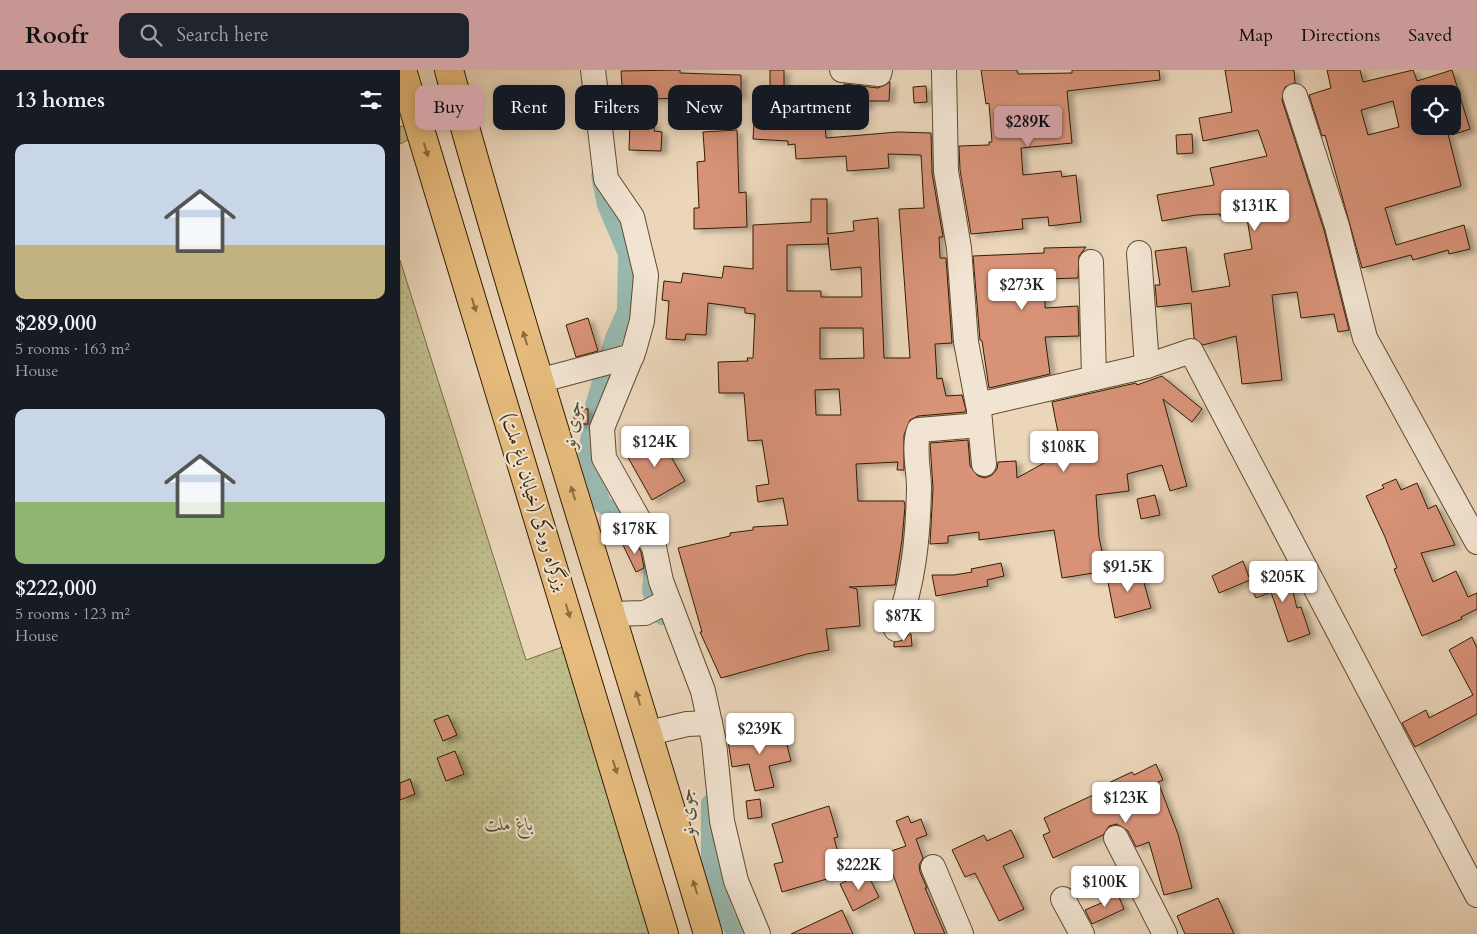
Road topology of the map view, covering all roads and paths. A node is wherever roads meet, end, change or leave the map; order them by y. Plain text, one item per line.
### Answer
1 (402, 70) edge
2 (449, 70) edge
3 (593, 70) edge
4 (842, 70) edge
5 (880, 70) edge
6 (944, 70) edge
7 (1295, 96) dead end
8 (1139, 254) dead end
9 (1091, 262) dead end
10 (623, 358) junction
11 (1146, 366) junction
12 (1094, 377) junction
13 (538, 381) junction
14 (979, 415) junction
15 (984, 464) dead end
16 (1468, 504) edge
17 (1477, 542) edge
18 (658, 607) junction
19 (611, 614) junction
20 (896, 629) dead end
21 (701, 724) junction
22 (649, 733) junction
23 (1116, 838) dead end
24 (933, 867) dead end
25 (1476, 888) edge
26 (1063, 898) dead end
27 (664, 934) edge
28 (708, 934) edge
29 (758, 934) edge
30 (961, 934) edge
31 (1082, 934) edge
32 (1165, 934) edge

1 -> 27 highway, بزرگراه رودکی (خیابان باغ ملت)
13 -> 2 highway
3 - 10 street
4 - 5 street
6 - 14 street
7 - 16 street
8 - 11 street
9 - 12 street
10 - 13 street
10 - 18 street
11 - 12 street
11 - 25 street
12 - 14 street
19 -> 13 highway
14 - 15 street
14 - 20 street
16 - 17 street
18 - 19 street
18 - 21 street
22 -> 19 highway
21 - 22 street
21 - 29 street
28 -> 22 highway
23 - 32 street
24 - 30 street
26 - 31 street

